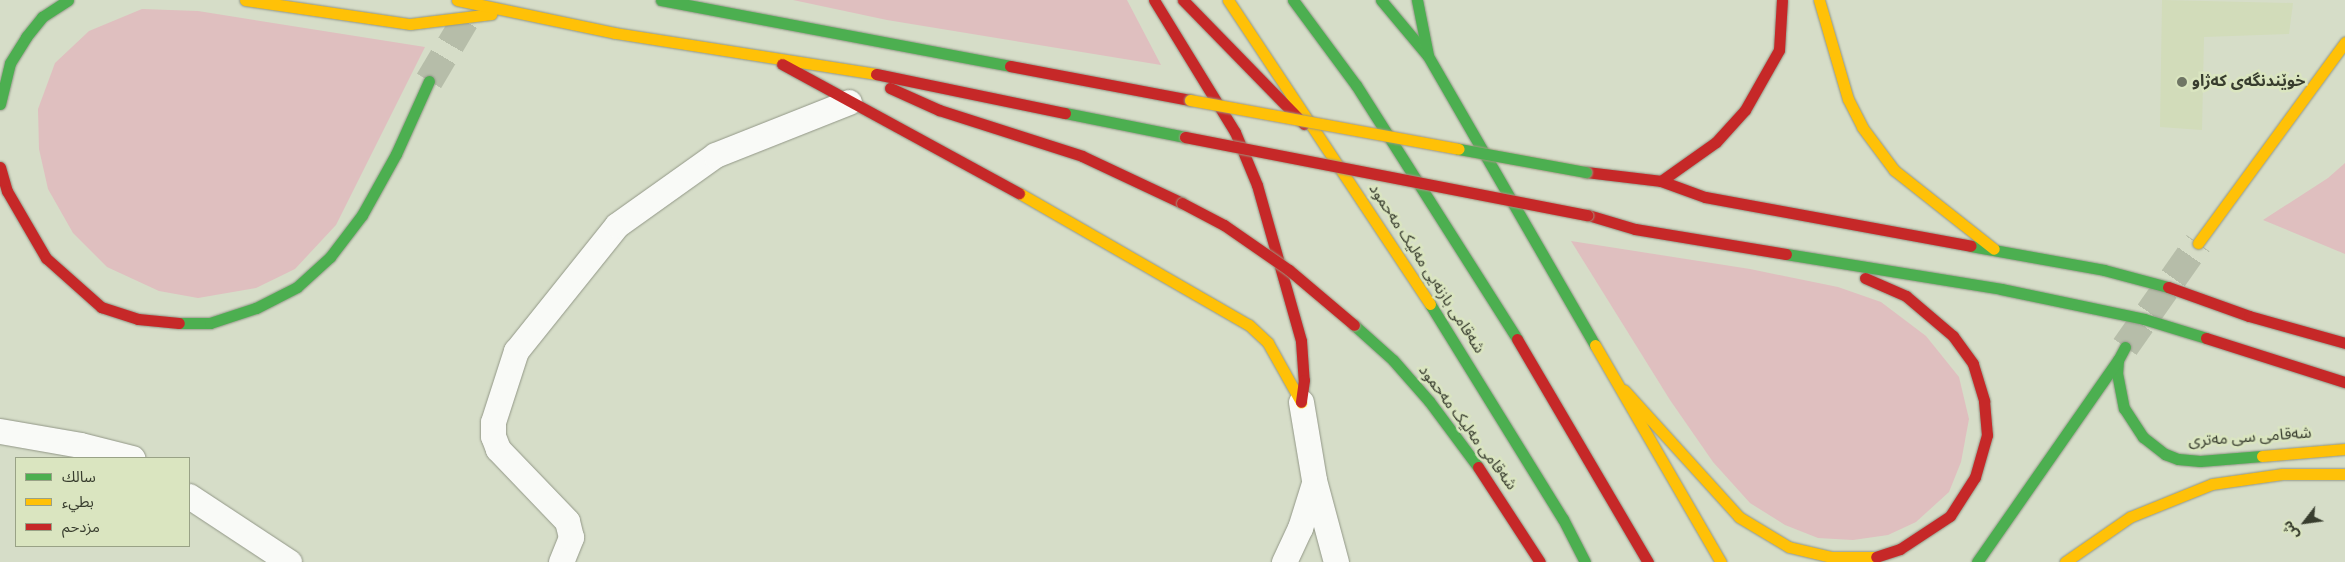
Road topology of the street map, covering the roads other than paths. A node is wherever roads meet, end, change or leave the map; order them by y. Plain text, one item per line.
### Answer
1 (68, 0) edge
2 (245, 0) edge
3 (457, 0) edge
4 (661, 0) edge
5 (731, 0) edge
6 (1154, 0) edge
7 (1183, 0) edge
8 (1228, 0) edge
9 (1294, 0) edge
10 (1381, 0) edge
11 (1417, 0) edge
12 (1782, 0) edge
13 (1819, 0) edge
14 (512, 12) junction
15 (768, 19) junction
16 (2345, 42) edge
17 (768, 56) junction
18 (1428, 56) junction
19 (864, 72) junction
20 (429, 81) tunnel mouth
21 (849, 102) junction
22 (0, 104) edge
23 (1324, 142) junction
24 (0, 167) edge
25 (1661, 181) junction
26 (2198, 242) tunnel mouth
27 (1999, 253) junction
28 (1818, 259) junction
29 (2345, 343) edge
30 (2125, 347) tunnel mouth
31 (2118, 360) junction
32 (2345, 382) edge
33 (1624, 390) junction
34 (1301, 402) junction
35 (0, 431) edge
36 (2345, 450) edge
37 (128, 457) edge
38 (2345, 474) edge
39 (1314, 480) junction
40 (190, 497) edge
41 (290, 562) edge
42 (561, 562) edge
43 (1284, 562) edge
44 (1336, 562) edge
45 (1540, 562) edge
46 (1585, 562) edge
47 (1648, 562) edge
48 (1721, 562) edge
49 (1977, 562) edge
50 (2065, 562) edge

1 - 22 main road
2 - 14 main road
3 - 14 main road
4 - 15 main road
5 - 15 main road
6 - 34 main road
7 - 23 main road
8 - 23 main road, شەقامی بازنەیی مەلیک مەحمود
9 - 47 main road
10 - 18 main road
11 - 18 main road
12 - 25 main road
13 - 27 main road
14 - 17 main road
15 - 25 main road, bridge
16 - 26 main road
17 - 19 main road
17 - 21 main road
18 - 33 main road
19 - 28 main road, bridge
19 - 45 main road, شەقامی مەلیک مەحمود, bridge
20 - 24 main road
21 - 34 main road
21 - 42 street
23 - 46 main road, شەقامی بازنەیی مەلیک مەحمود
25 - 27 main road
27 - 29 main road
28 - 32 main road
28 - 33 main road
30 - 31 main road
31 - 36 main road, شەقامی سی مەتری
31 - 49 main road
33 - 48 main road
34 - 39 street
35 - 37 street
38 - 50 main road
39 - 43 street
39 - 44 street
40 - 41 street

